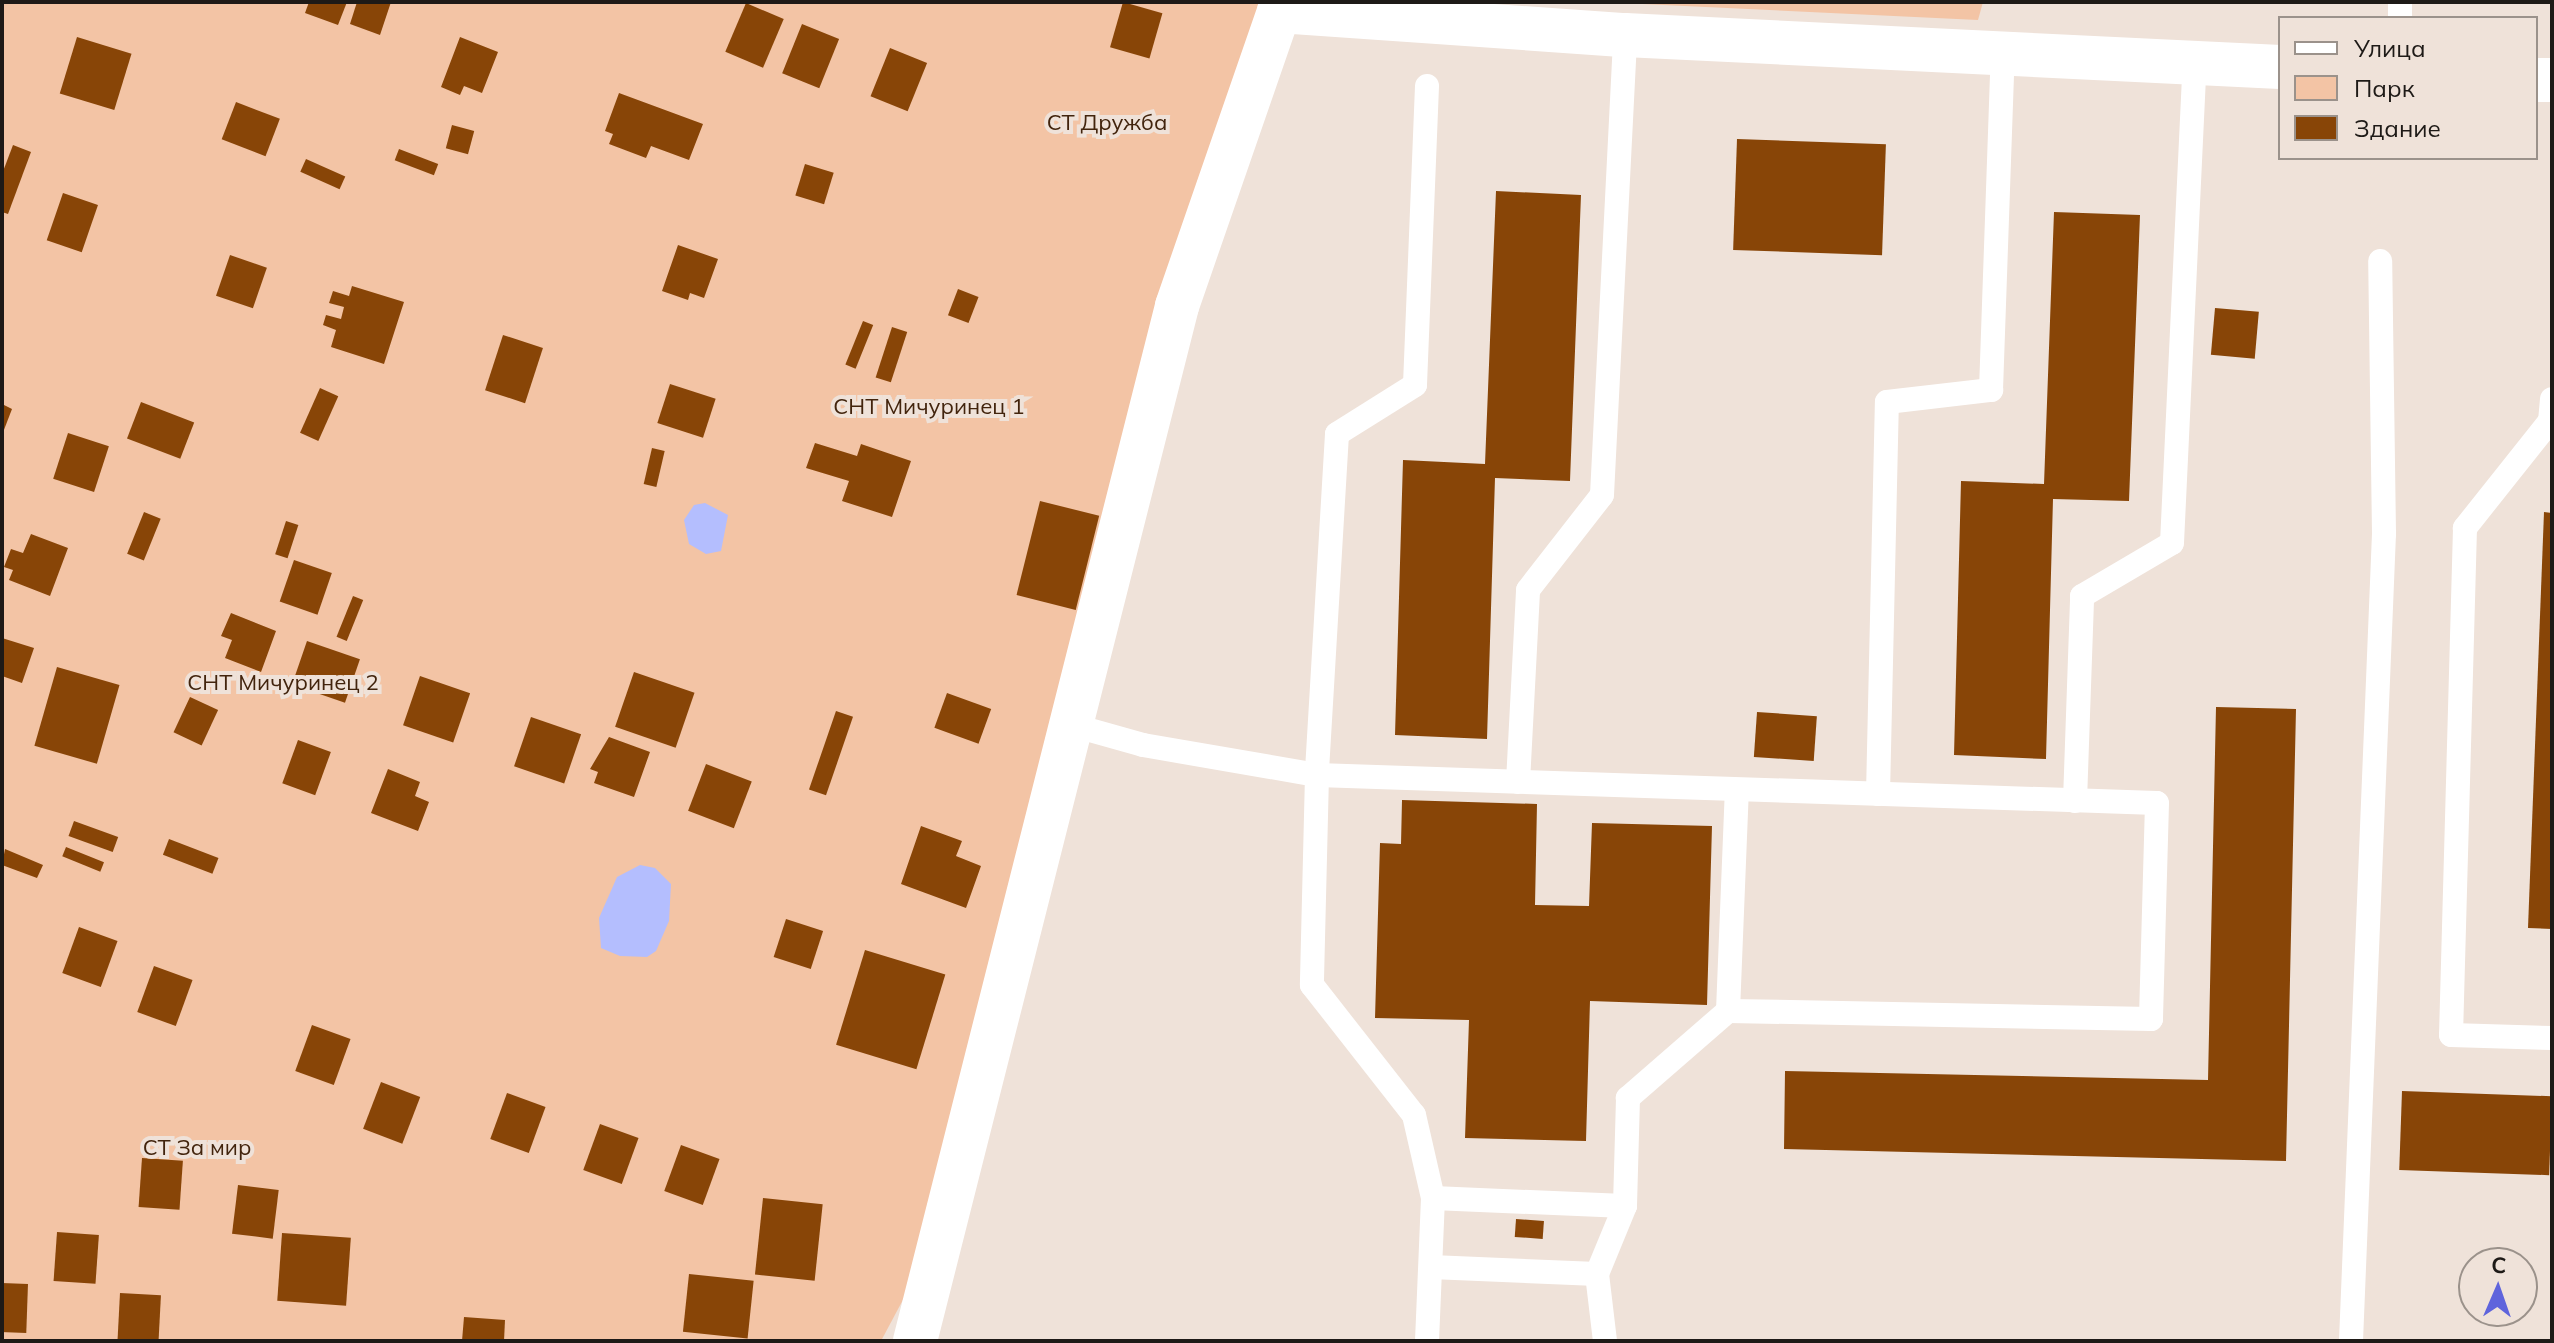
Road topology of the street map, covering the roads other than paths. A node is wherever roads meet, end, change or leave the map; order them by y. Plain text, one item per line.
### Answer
1 (1281, 7) edge
2 (1625, 35) junction
3 (2003, 54) junction
4 (2195, 63) junction
5 (2278, 67) edge
6 (1427, 86) dead end
7 (2380, 261) dead end
8 (2552, 399) edge
9 (1072, 725) junction
10 (1317, 775) junction
11 (1518, 782) junction
12 (1737, 790) junction
13 (1878, 794) junction
14 (2075, 801) junction
15 (1728, 1011) junction
16 (2552, 1038) edge
17 (1433, 1198) junction
18 (1625, 1206) junction
19 (1431, 1267) junction
20 (1597, 1274) junction
21 (915, 1341) edge
22 (1427, 1341) edge
23 (1605, 1341) edge
24 (2351, 1341) edge

1 - 2 street
1 - 9 street
2 - 3 street
2 - 11 lane
3 - 4 street
3 - 13 lane
4 - 5 street
4 - 14 lane
6 - 10 lane
7 - 24 lane
8 - 16 lane
9 - 10 lane
9 - 21 street
10 - 11 lane
10 - 17 lane
11 - 12 lane
12 - 13 lane
12 - 15 lane
13 - 14 lane
14 - 15 lane
15 - 18 lane
17 - 18 lane
17 - 19 lane
18 - 20 lane
19 - 20 lane
19 - 22 lane
20 - 23 lane

